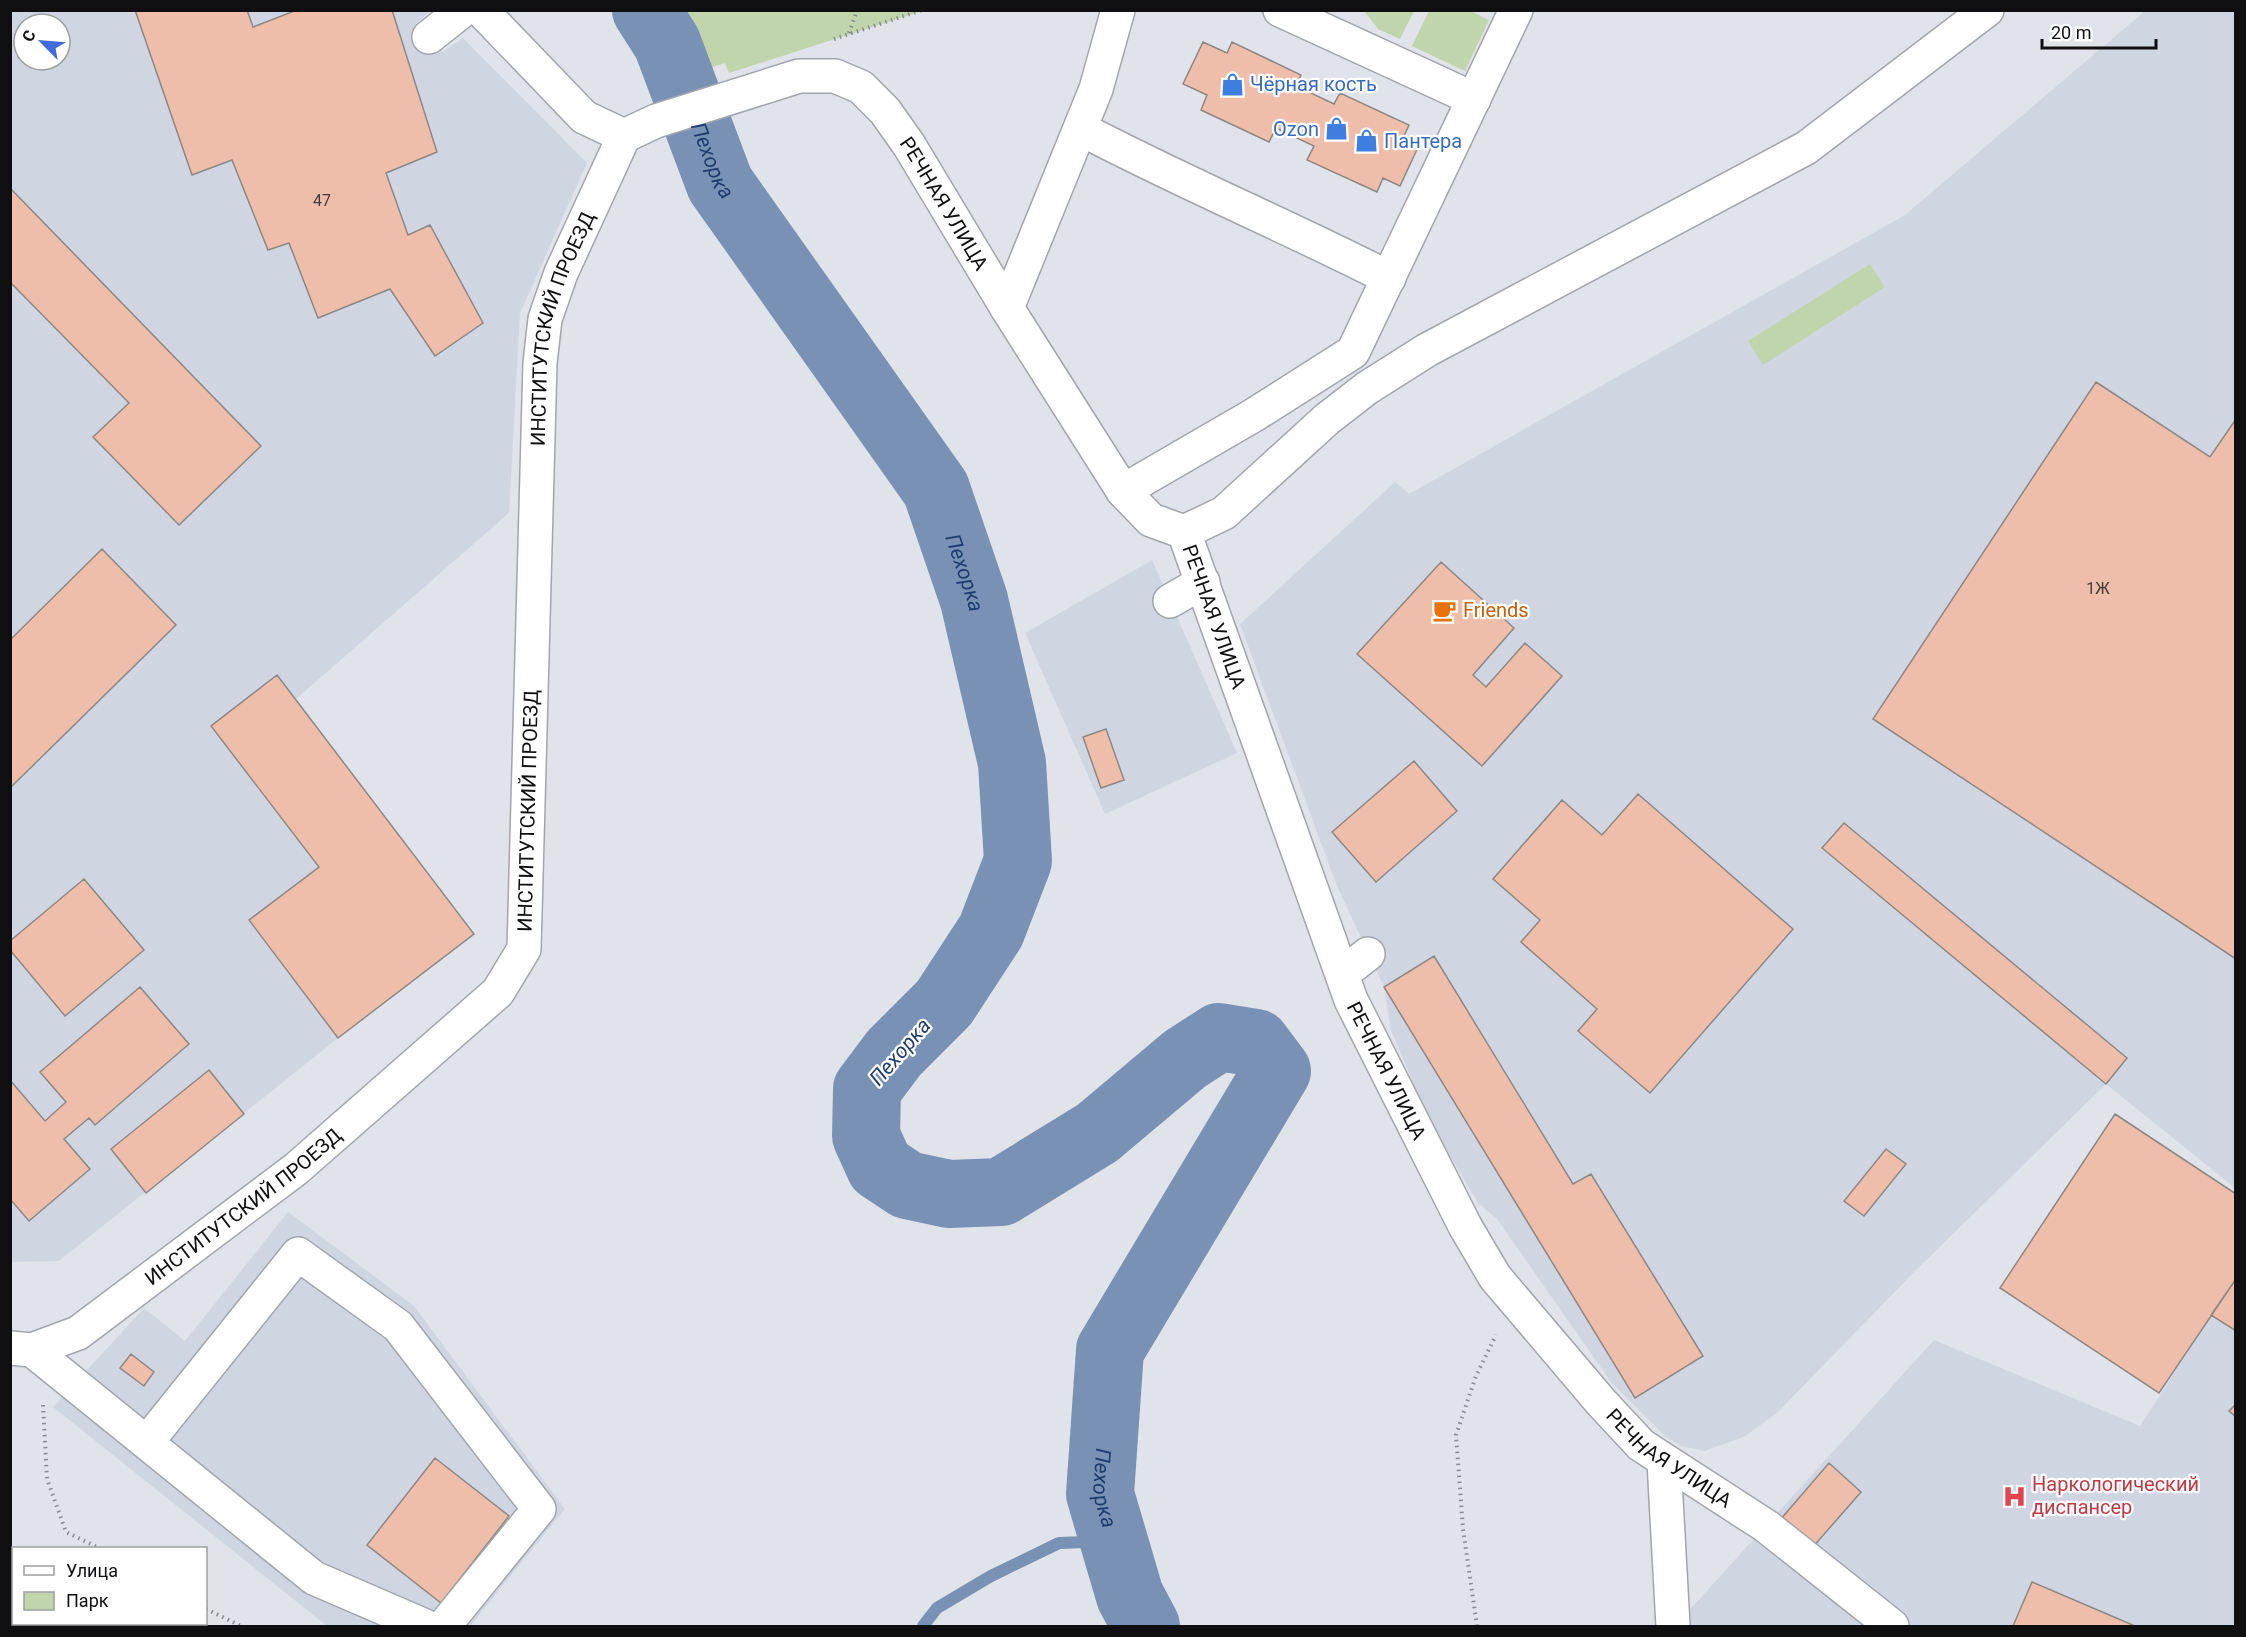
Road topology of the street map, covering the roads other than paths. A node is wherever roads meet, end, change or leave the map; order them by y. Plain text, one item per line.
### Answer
1 (463, 10) edge
2 (481, 10) edge
3 (1118, 10) edge
4 (1516, 10) edge
5 (1987, 10) edge
6 (1301, 15) edge
7 (429, 38) dead end
8 (1474, 99) junction
9 (1081, 129) junction
10 (624, 136) junction
11 (1389, 278) junction
12 (1007, 308) junction
13 (1123, 491) junction
14 (1184, 532) junction
15 (1203, 582) junction
16 (1170, 601) dead end
17 (1368, 954) dead end
18 (1342, 974) junction
19 (21, 1349) edge
20 (147, 1442) junction
21 (1664, 1462) junction
22 (425, 1626) edge
23 (444, 1626) edge
24 (1673, 1626) edge
25 (1892, 1626) edge

1 - 7 street
2 - 10 street
3 - 9 street
4 - 8 street
5 - 14 street
6 - 8 street
8 - 11 street
9 - 11 street
9 - 12 street
10 - 12 street, РЕЧНАЯ УЛИЦА
10 - 19 street, ИНСТИТУТСКИЙ ПРОЕЗД
11 - 13 street
12 - 13 street, РЕЧНАЯ УЛИЦА
13 - 14 street, РЕЧНАЯ УЛИЦА
14 - 15 street, РЕЧНАЯ УЛИЦА
15 - 16 street
15 - 18 street, РЕЧНАЯ УЛИЦА
17 - 18 street
18 - 21 street, РЕЧНАЯ УЛИЦА
19 - 20 street
20 - 22 street
20 - 23 street
21 - 24 street
21 - 25 street, РЕЧНАЯ УЛИЦА

